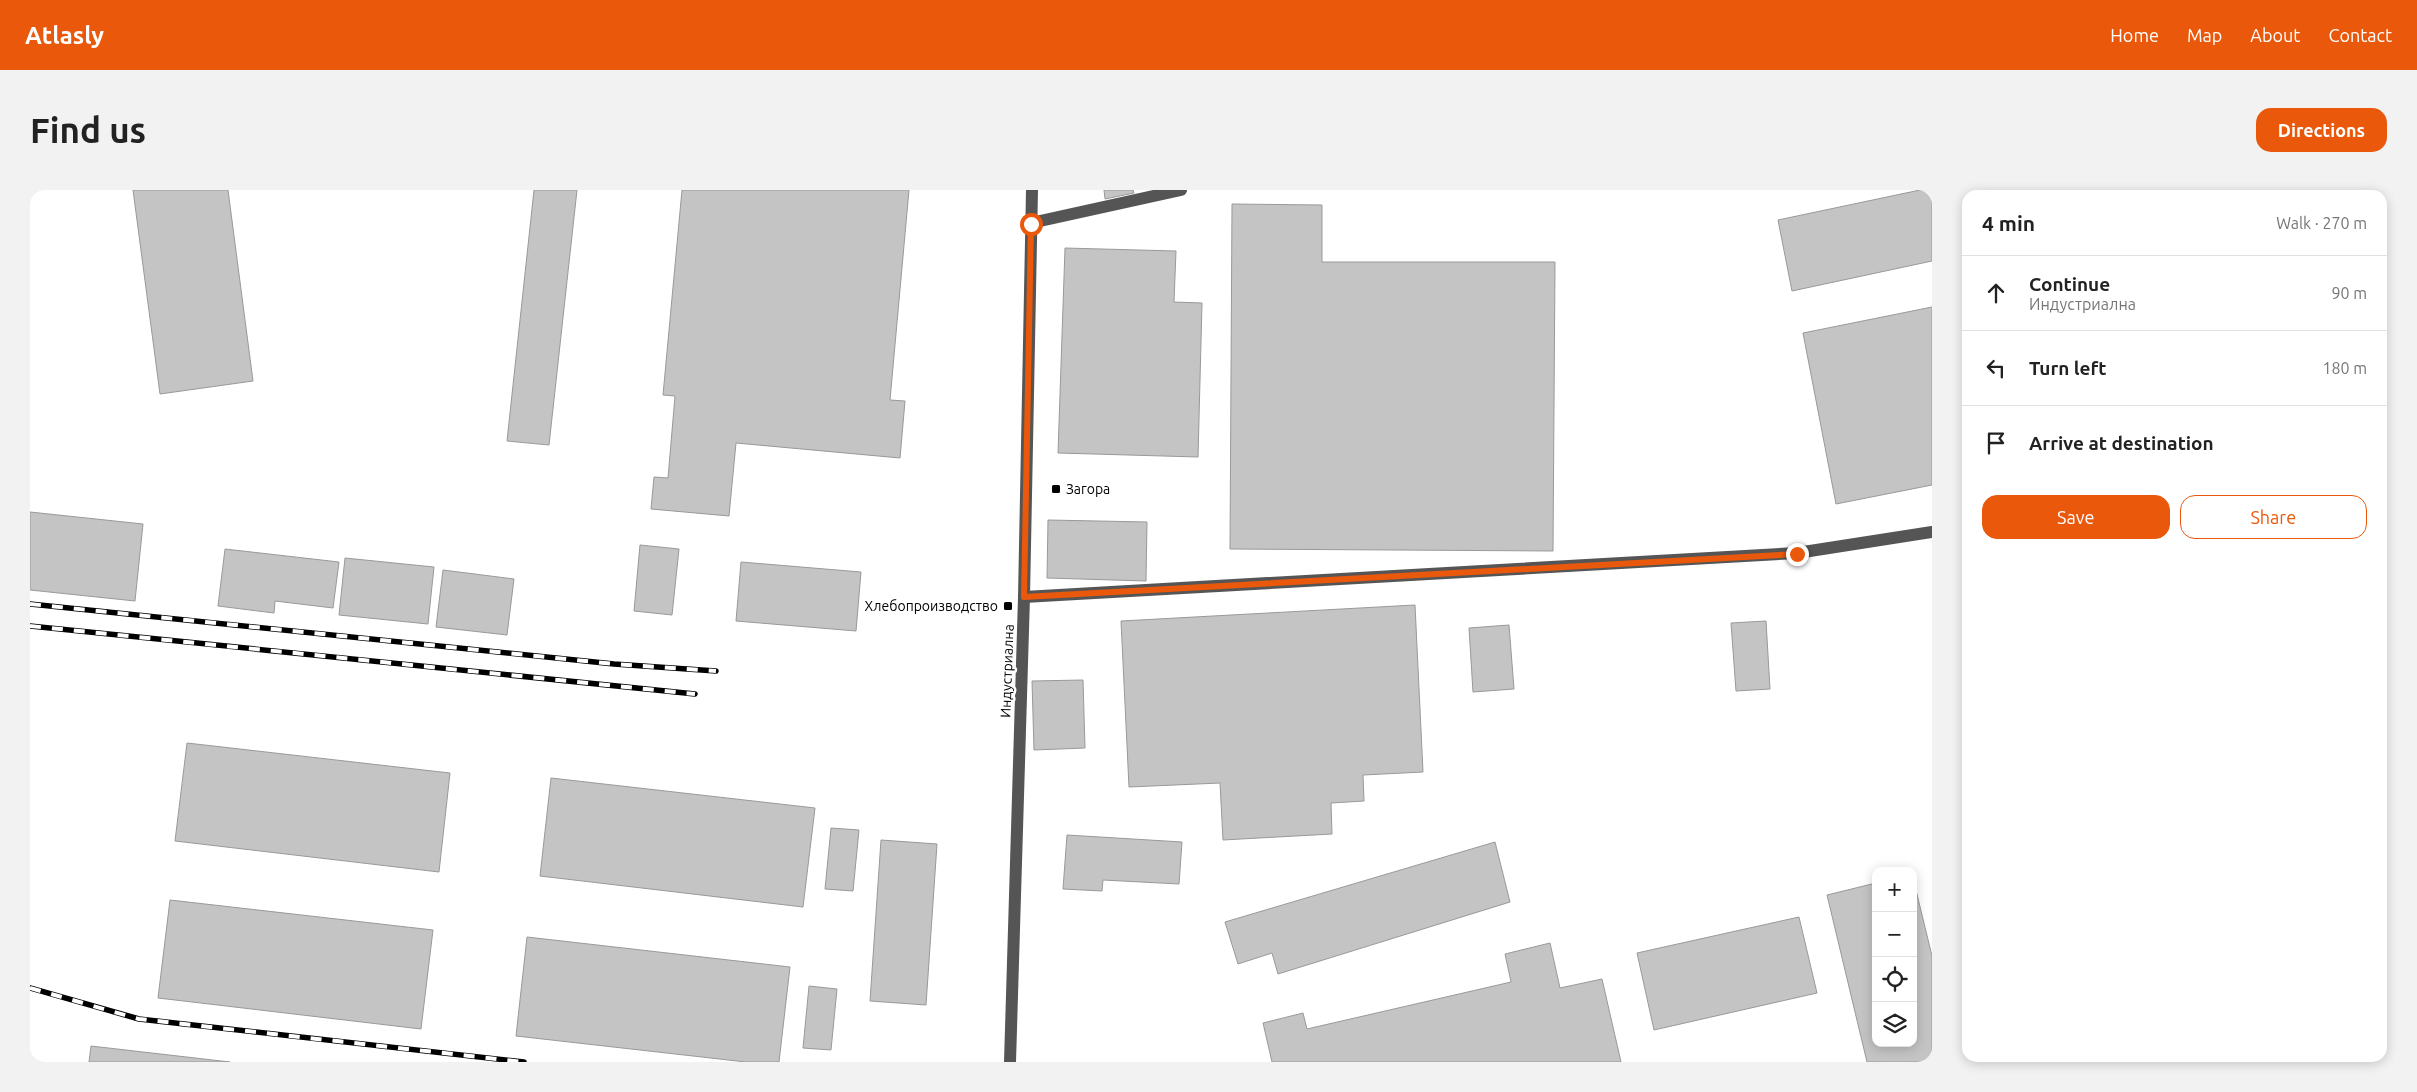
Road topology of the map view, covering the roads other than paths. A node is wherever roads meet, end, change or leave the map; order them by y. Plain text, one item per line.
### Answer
1 (1032, 190) edge
2 (1181, 190) edge
3 (1031, 224) junction
4 (1932, 532) edge
5 (1024, 597) junction
6 (1010, 1062) edge

1 - 3 street, Индустриална
2 - 3 street
3 - 5 street, Индустриална
4 - 5 street
5 - 6 street, Индустриална

